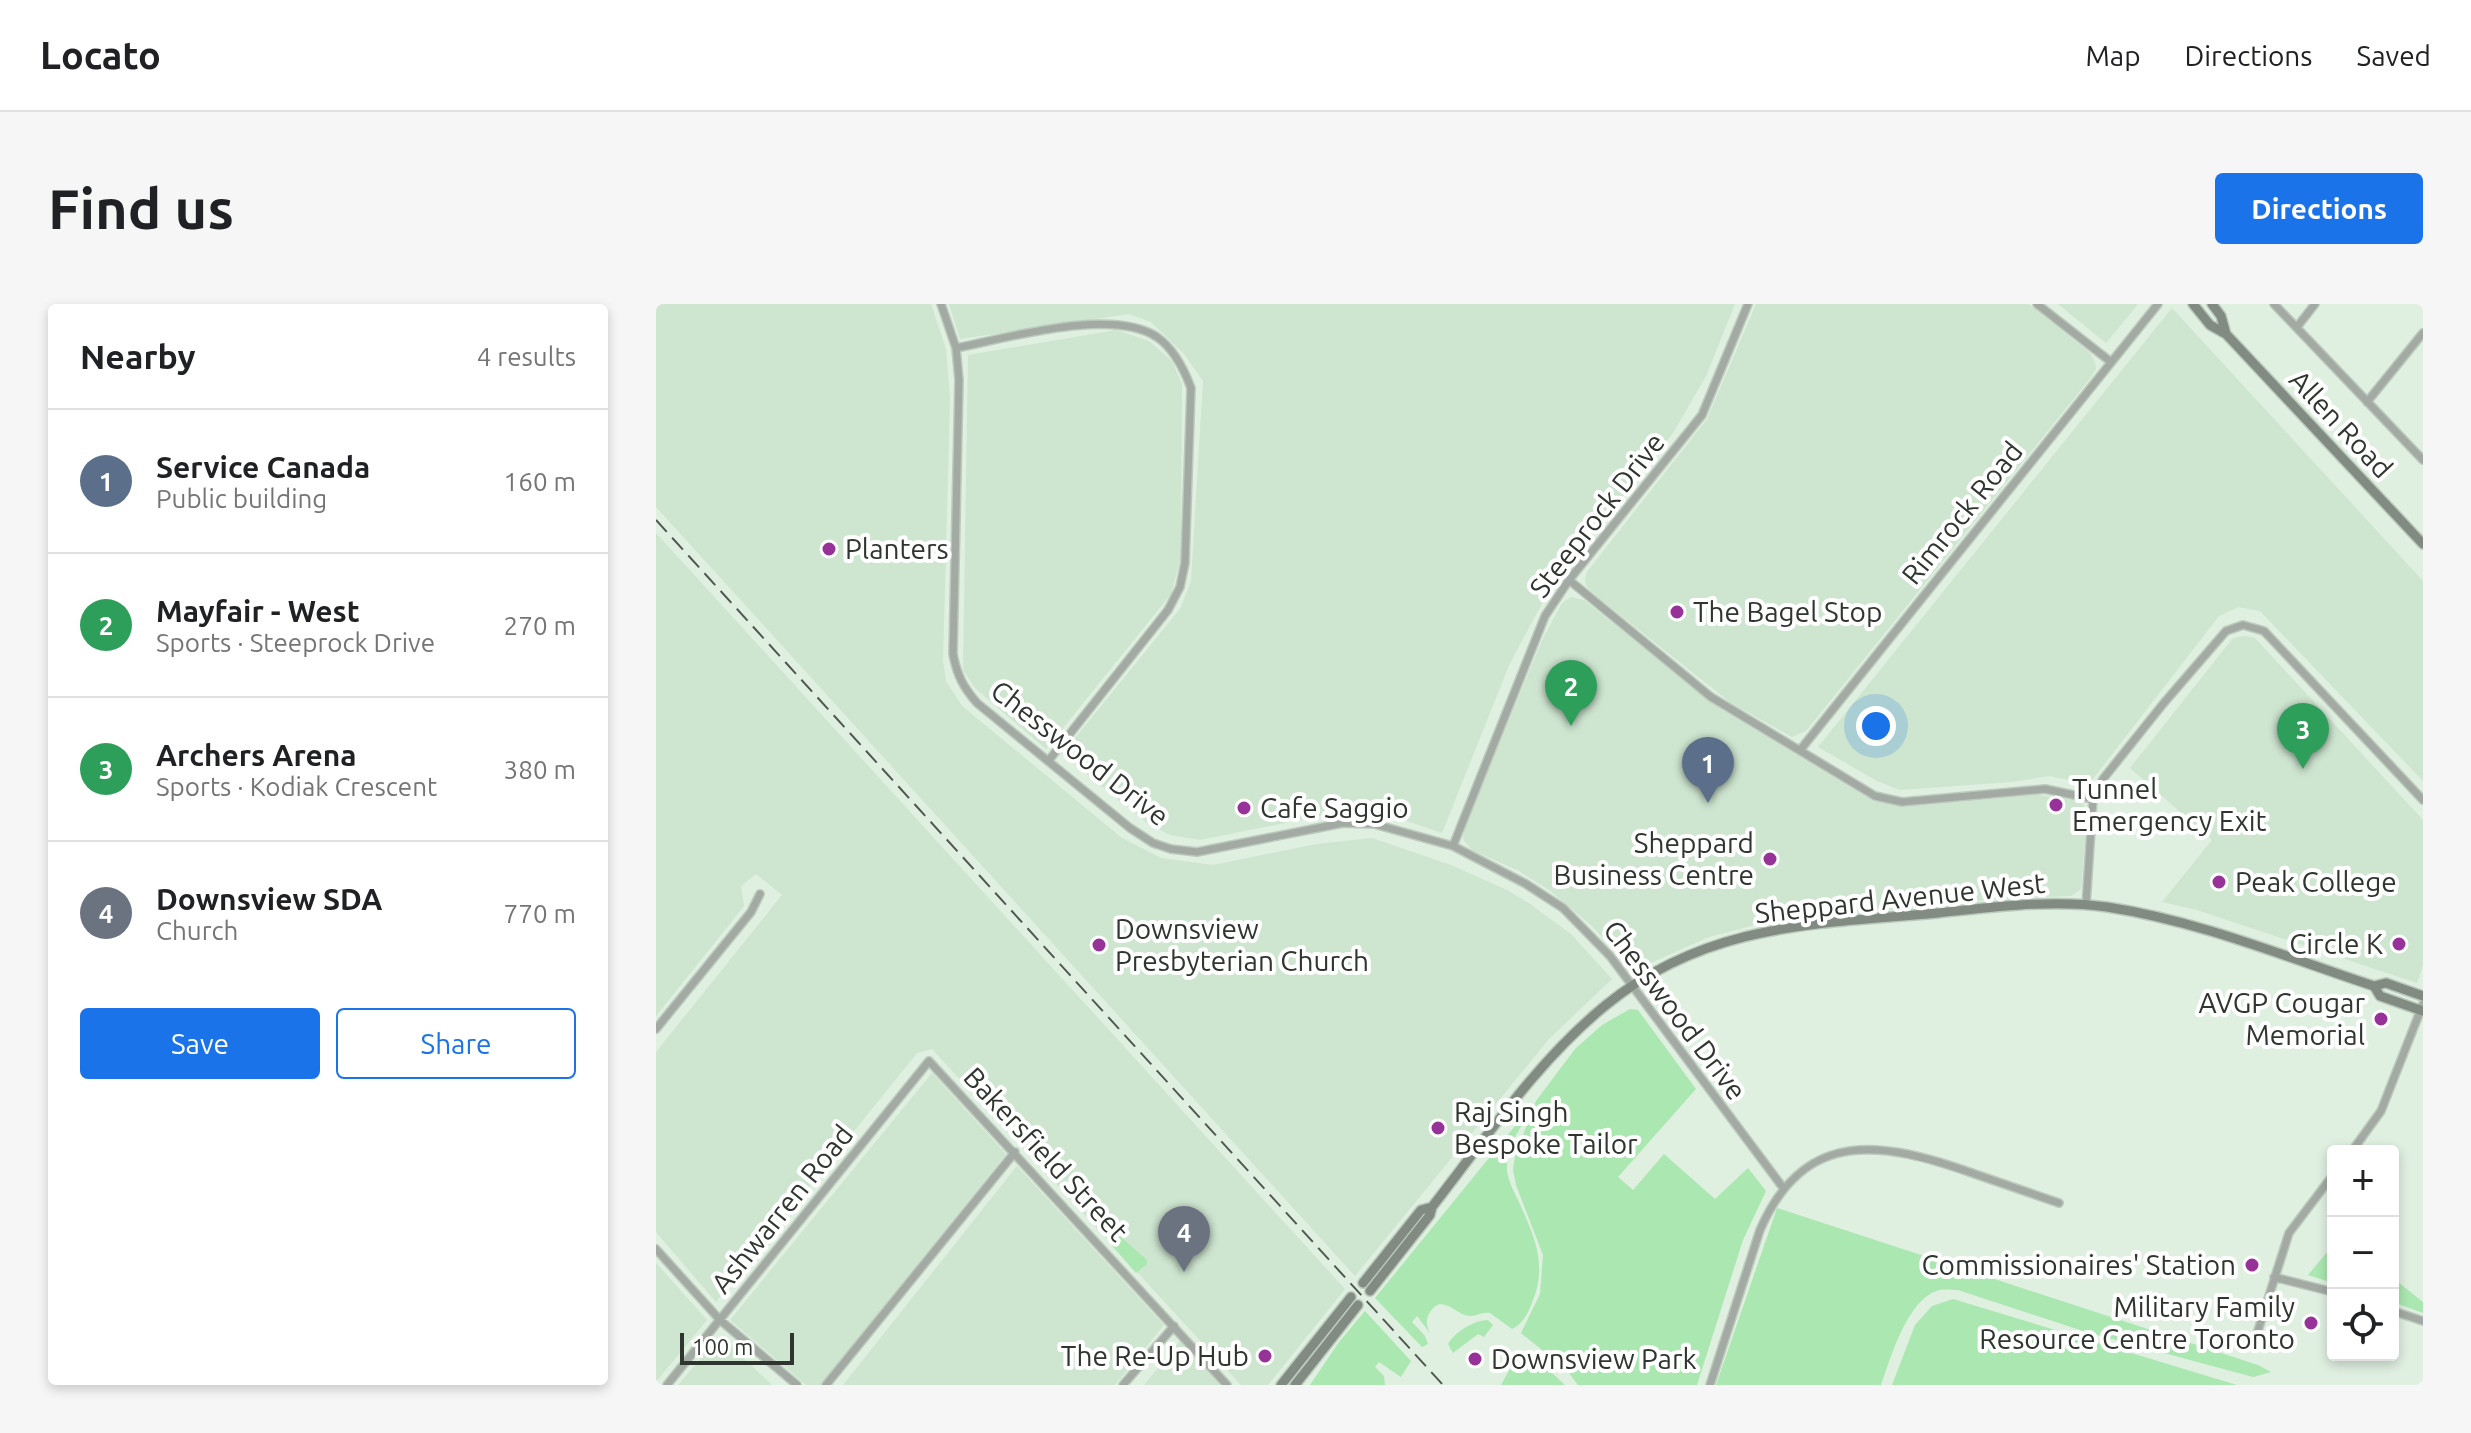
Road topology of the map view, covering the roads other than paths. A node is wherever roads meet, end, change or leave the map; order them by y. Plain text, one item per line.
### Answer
1 (941, 304) edge
2 (1748, 304) edge
3 (2037, 304) edge
4 (2158, 304) edge
5 (2193, 304) edge
6 (2212, 304) edge
7 (2274, 304) edge
8 (2315, 304) edge
9 (2297, 327) junction
10 (2423, 333) edge
11 (2226, 334) junction
12 (956, 348) junction
13 (2111, 362) junction
14 (2367, 402) junction
15 (2423, 460) edge
16 (2423, 544) edge
17 (1569, 580) junction
18 (1801, 749) junction
19 (1049, 760) junction
20 (2093, 799) junction
21 (2423, 800) edge
22 (1453, 846) junction
23 (760, 894) dead end
24 (2086, 905) junction
25 (1633, 985) junction
26 (2374, 986) junction
27 (2423, 996) edge
28 (2422, 1009) edge
29 (656, 1029) edge
30 (929, 1061) joint
31 (2356, 1145) edge
32 (1015, 1152) junction
33 (2327, 1183) edge
34 (1784, 1189) junction
35 (2059, 1203) dead end
36 (656, 1249) edge
37 (2274, 1277) junction
38 (1366, 1287) dead end
39 (2327, 1290) edge
40 (2399, 1313) edge
41 (720, 1320) junction
42 (2423, 1321) edge
43 (1174, 1326) junction
44 (2255, 1340) dead end
45 (667, 1385) edge
46 (797, 1385) edge
47 (826, 1385) edge
48 (1123, 1385) edge
49 (1227, 1385) edge
50 (1281, 1385) edge
51 (1295, 1385) edge
52 (1710, 1385) edge

1 - 12 street, Chesswood Drive
2 - 17 street, Steeprock Drive
3 - 13 street
4 - 13 street, Rimrock Road
5 - 11 main road, Allen Road
6 - 11 main road, Allen Road
7 - 9 street
8 - 9 street
9 - 14 street
10 - 14 street
11 - 16 main road, Allen Road
12 - 19 street, Chesswood Drive
12 - 19 street
13 - 18 street, Rimrock Road
14 - 15 street
17 - 18 street
17 - 22 street, Steeprock Drive
18 - 20 street
19 - 22 street, Chesswood Drive
20 - 21 street
20 - 24 street
22 - 25 street, Chesswood Drive
23 - 29 street
24 - 25 main road, Sheppard Avenue West
24 - 26 main road, Sheppard Avenue West
25 - 34 street, Chesswood Drive
25 - 38 main road, Sheppard Avenue West
26 - 27 main road, Sheppard Avenue West
26 - 28 main road, Sheppard Avenue West
28 - 31 street
30 - 32 street, Bakersfield Street
30 - 41 street, Ashwarren Road
32 - 43 street, Bakersfield Street
32 - 47 street
33 - 37 street
34 - 35 street
34 - 52 street
36 - 41 street
37 - 39 street
37 - 44 street
40 - 42 street
41 - 45 street, Ashwarren Road
41 - 46 street
43 - 48 street
43 - 49 street, Bakersfield Street
50 - 51 main road

